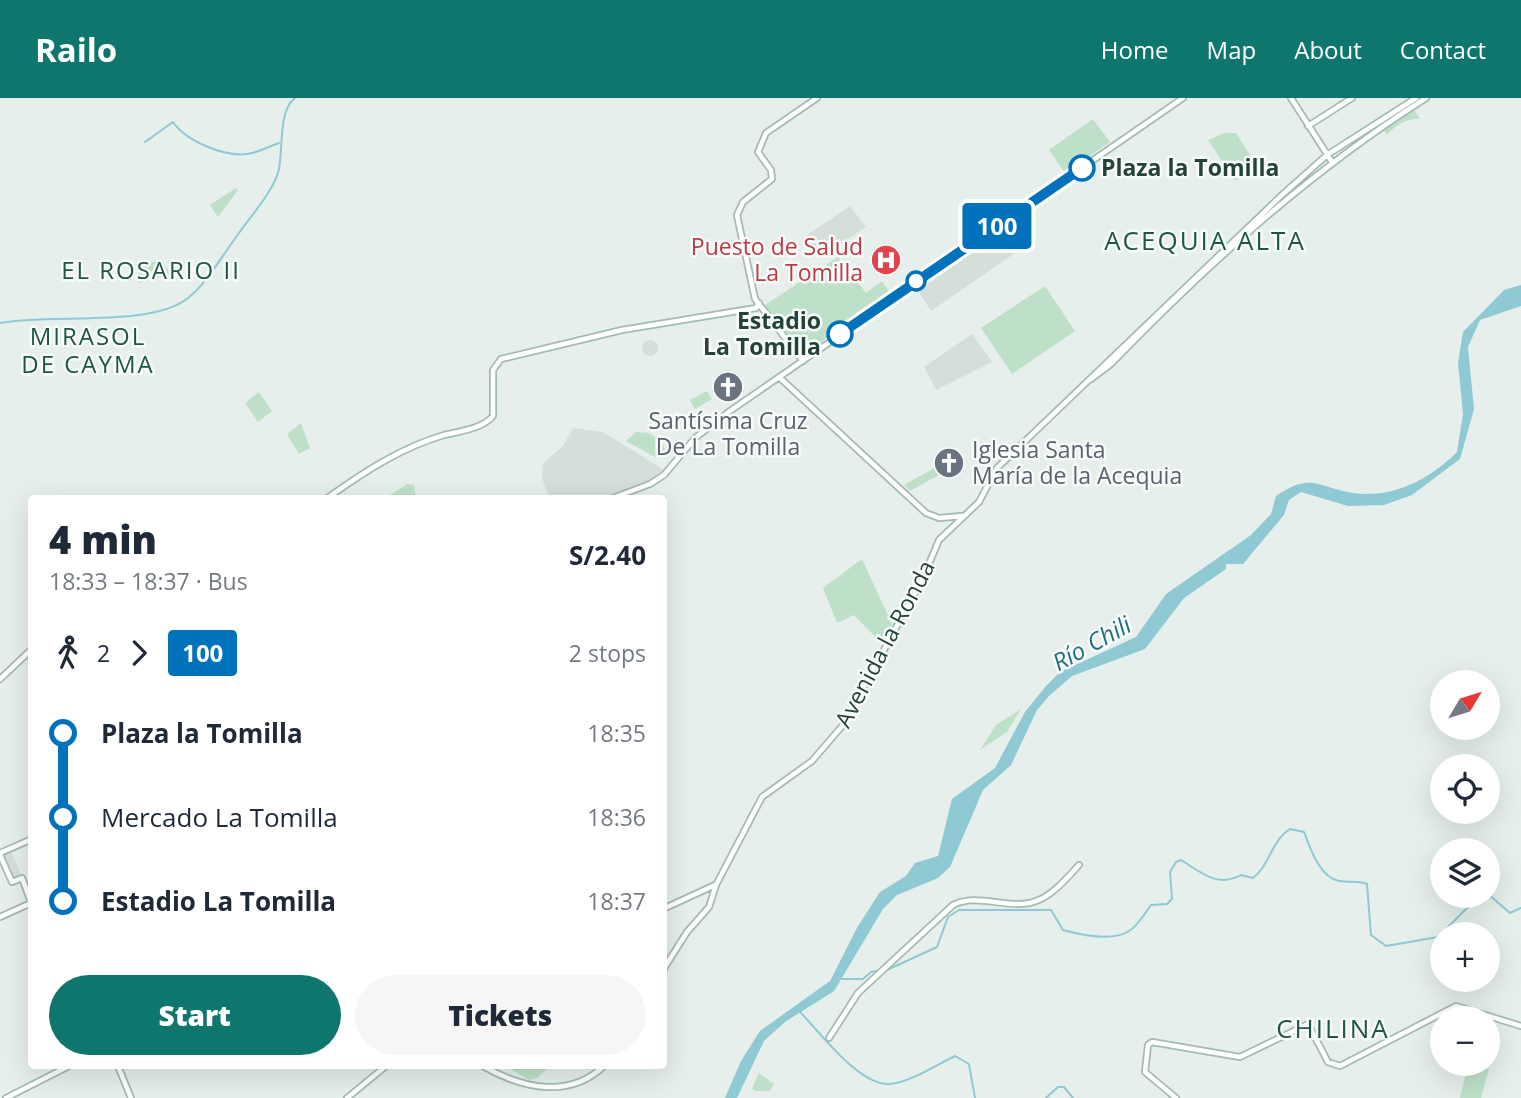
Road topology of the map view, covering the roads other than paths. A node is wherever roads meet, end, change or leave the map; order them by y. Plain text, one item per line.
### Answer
1 (817, 98) edge
2 (1183, 98) edge
3 (1291, 98) edge
4 (1352, 98) edge
5 (1416, 98) edge
6 (1426, 98) edge
7 (1308, 126) junction
8 (1327, 155) junction
9 (1332, 162) junction
10 (759, 303) junction
11 (803, 360) junction
12 (779, 377) junction
13 (1090, 380) junction
14 (332, 495) edge
15 (621, 495) edge
16 (962, 516) junction
17 (950, 517) junction
18 (953, 526) junction
19 (28, 653) edge
20 (0, 680) edge
21 (28, 841) edge
22 (0, 854) edge
23 (1079, 865) dead end
24 (716, 885) junction
25 (703, 891) junction
26 (28, 895) edge
27 (712, 897) junction
28 (28, 904) edge
29 (667, 907) edge
30 (0, 917) edge
31 (667, 964) edge
32 (1521, 1026) edge
33 (829, 1038) dead end
34 (63, 1069) edge
35 (119, 1069) edge
36 (382, 1069) edge
37 (490, 1069) edge
38 (601, 1069) edge
39 (581, 1090) dead end
40 (536, 1094) dead end
41 (6, 1098) edge
42 (131, 1098) edge
43 (347, 1098) edge
44 (1176, 1098) edge

1 - 10 main road
2 - 11 main road
3 - 7 main road
4 - 7 main road
5 - 8 main road
6 - 9 main road
7 - 8 main road
8 - 9 main road
8 - 13 main road
9 - 13 main road
10 - 11 main road
10 - 14 main road
11 - 12 main road
12 - 15 main road
12 - 17 main road
13 - 16 main road, Avenida la Ronda
16 - 17 main road
16 - 18 main road, Avenida la Ronda
17 - 18 main road
18 - 24 main road, Avenida la Ronda
19 - 20 main road
21 - 22 main road
22 - 26 main road
23 - 33 main road
24 - 25 main road
24 - 27 main road, Avenida la Ronda
25 - 27 main road
25 - 29 main road
27 - 31 main road, Avenida la Ronda
28 - 30 main road
32 - 44 main road
34 - 41 main road
35 - 42 main road
36 - 43 main road
37 - 40 main road
38 - 39 main road

